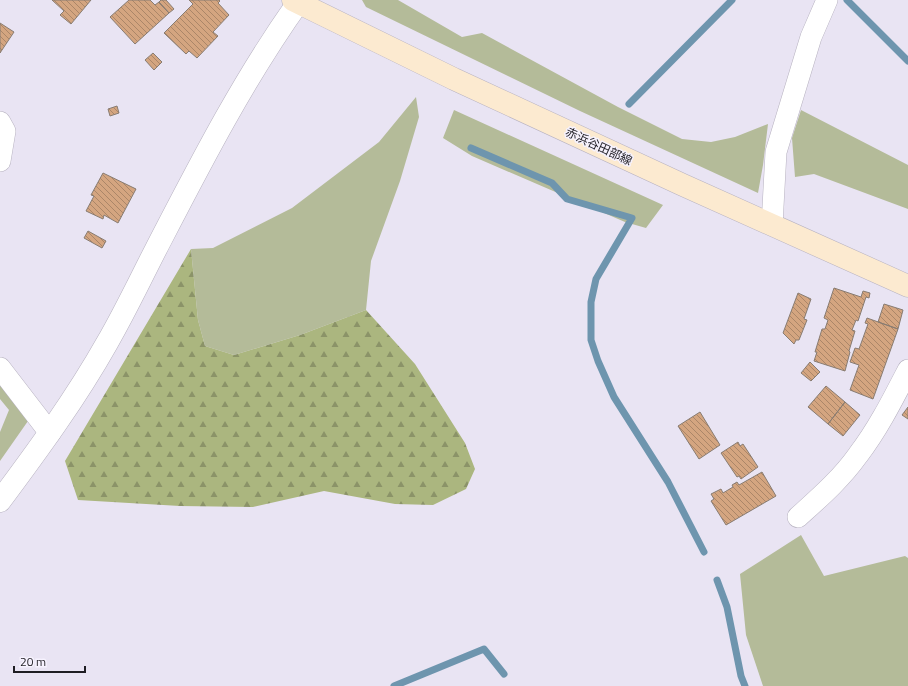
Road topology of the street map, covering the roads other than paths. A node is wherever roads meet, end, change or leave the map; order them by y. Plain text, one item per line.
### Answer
1 (827, 0) edge
2 (297, 1) edge
3 (0, 122) edge
4 (0, 161) edge
5 (772, 225) junction
6 (908, 286) edge
7 (0, 368) edge
8 (908, 370) edge
9 (50, 432) junction
10 (0, 501) edge
11 (798, 517) dead end

1 - 5 street
2 - 5 main road, 赤浜谷田部線
2 - 9 street
3 - 4 street
5 - 6 main road, 赤浜谷田部線
7 - 9 street
8 - 11 street
9 - 10 street

